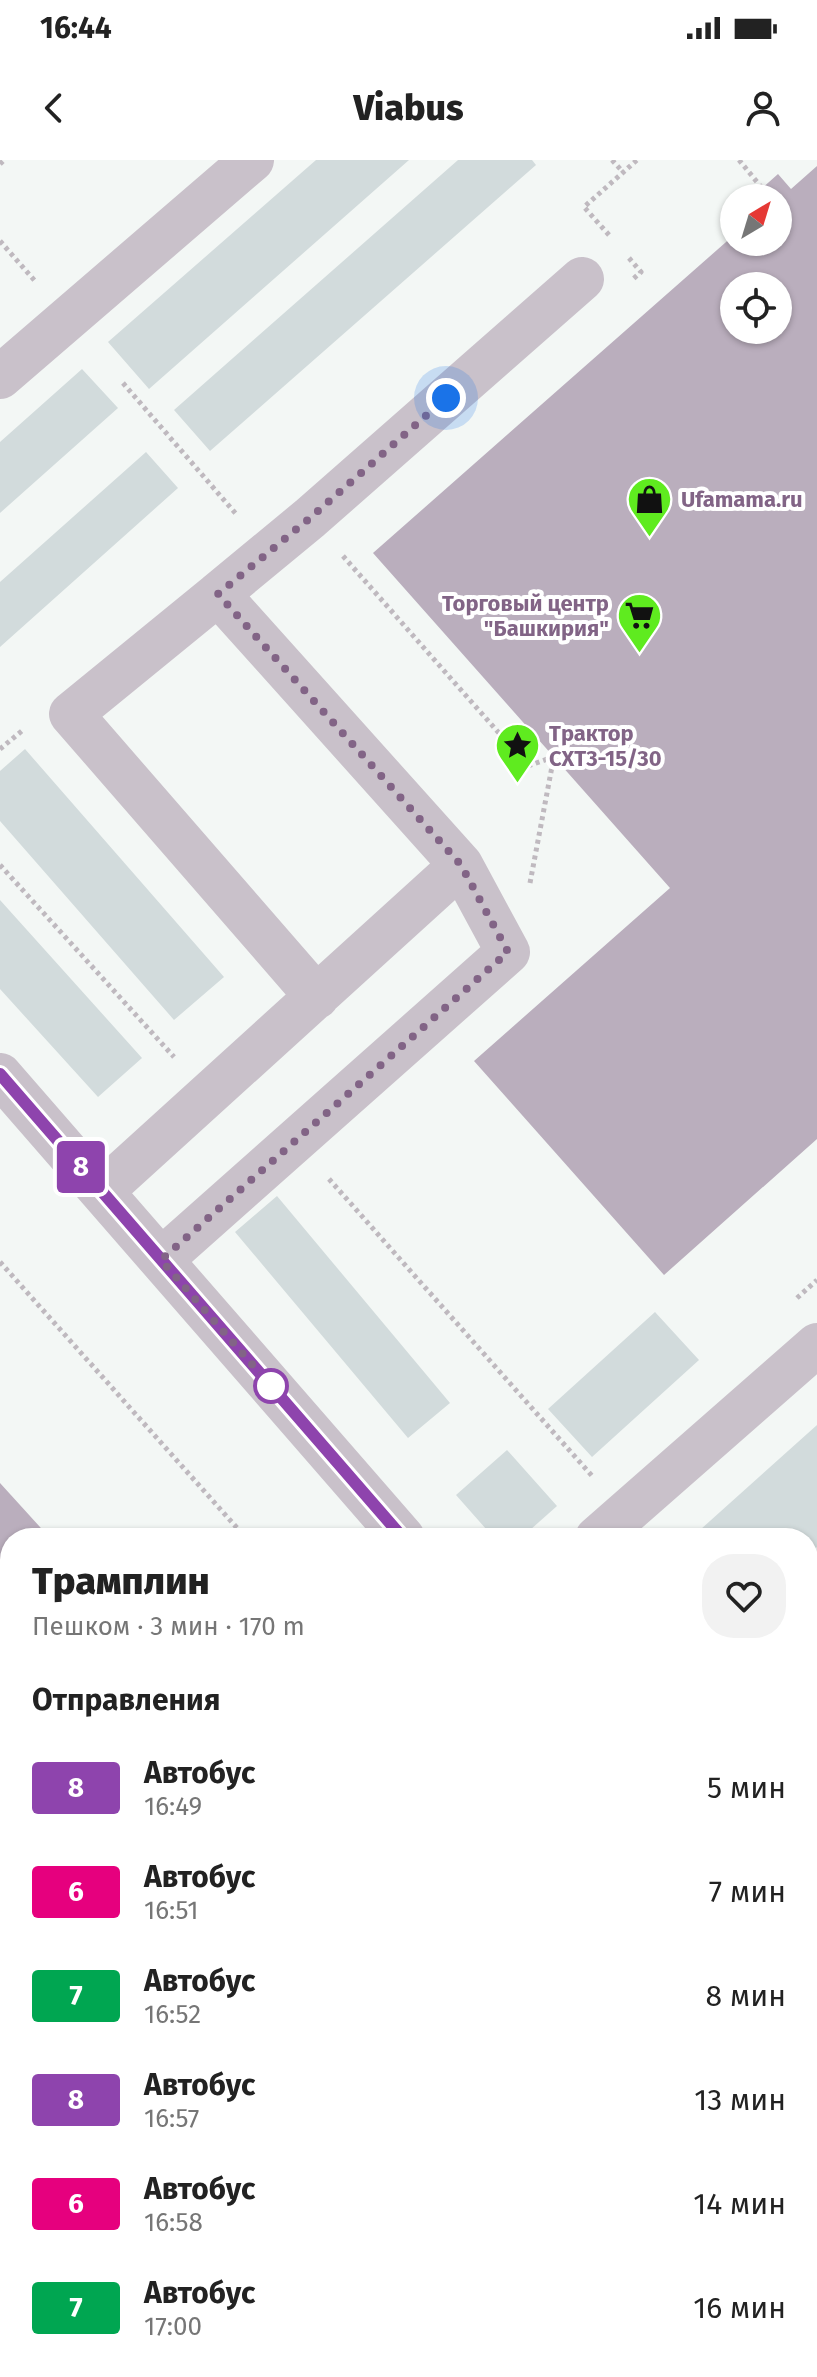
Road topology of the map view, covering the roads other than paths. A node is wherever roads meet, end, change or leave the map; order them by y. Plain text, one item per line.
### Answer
1 (252, 160) edge
2 (582, 279) dead end
3 (0, 377) edge
4 (218, 594) junction
5 (461, 865) junction
6 (317, 997) junction
7 (0, 1075) edge
8 (102, 1191) junction
9 (161, 1260) junction
10 (817, 1345) edge
11 (394, 1528) edge
12 (608, 1528) edge

1 - 3 street
2 - 4 street
4 - 5 street
4 - 6 street
5 - 6 street
5 - 9 street
6 - 8 street
7 - 8 street
8 - 9 street
9 - 11 street
10 - 12 street

